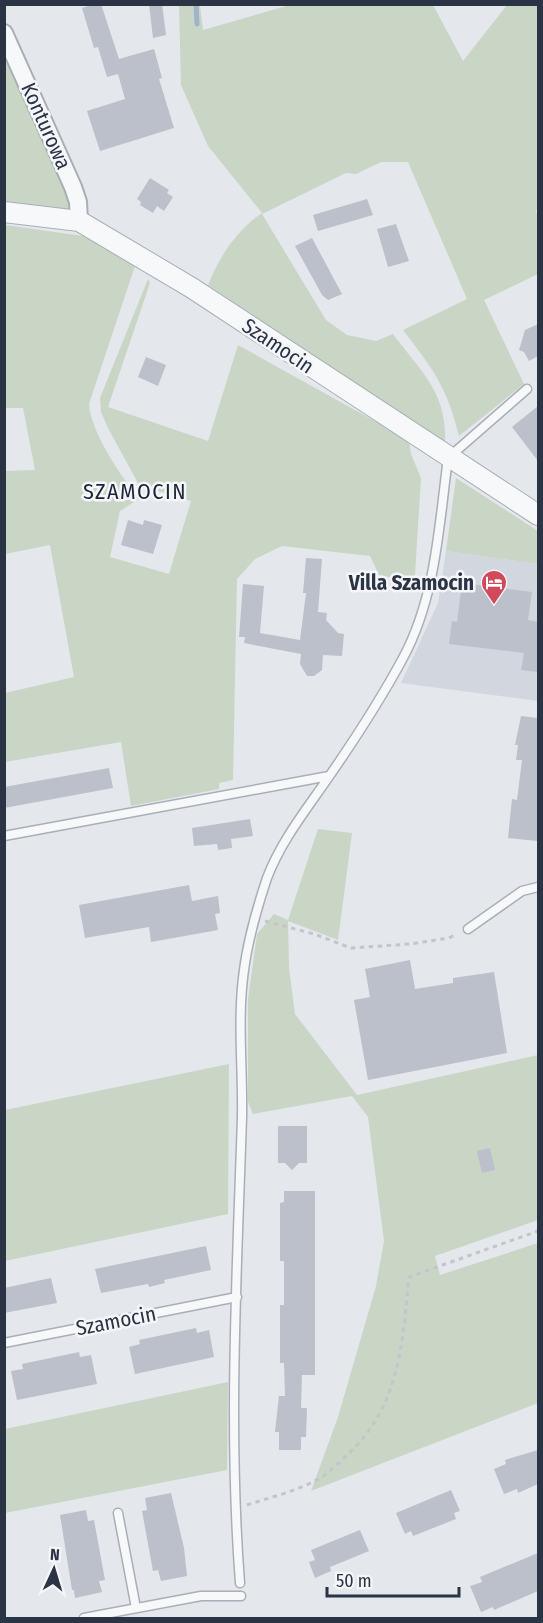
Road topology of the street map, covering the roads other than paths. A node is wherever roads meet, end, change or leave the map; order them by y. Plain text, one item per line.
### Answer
1 (4, 33) edge
2 (4, 212) edge
3 (79, 221) junction
4 (527, 389) dead end
5 (448, 458) junction
6 (538, 515) edge
7 (329, 776) junction
8 (4, 836) edge
9 (538, 887) edge
10 (468, 929) road end
11 (237, 1297) junction
12 (4, 1343) edge
13 (118, 1514) dead end
14 (240, 1583) dead end
15 (241, 1596) dead end
16 (136, 1608) junction
17 (84, 1618) edge

1 - 3 street, Konturowa
2 - 3 street, Szamocin
3 - 5 street, Szamocin
4 - 5 lane
5 - 6 street, Szamocin
5 - 7 lane
7 - 8 lane
7 - 11 lane
9 - 10 lane
11 - 12 lane, Szamocin
11 - 14 lane
13 - 16 lane
15 - 16 lane
16 - 17 lane

